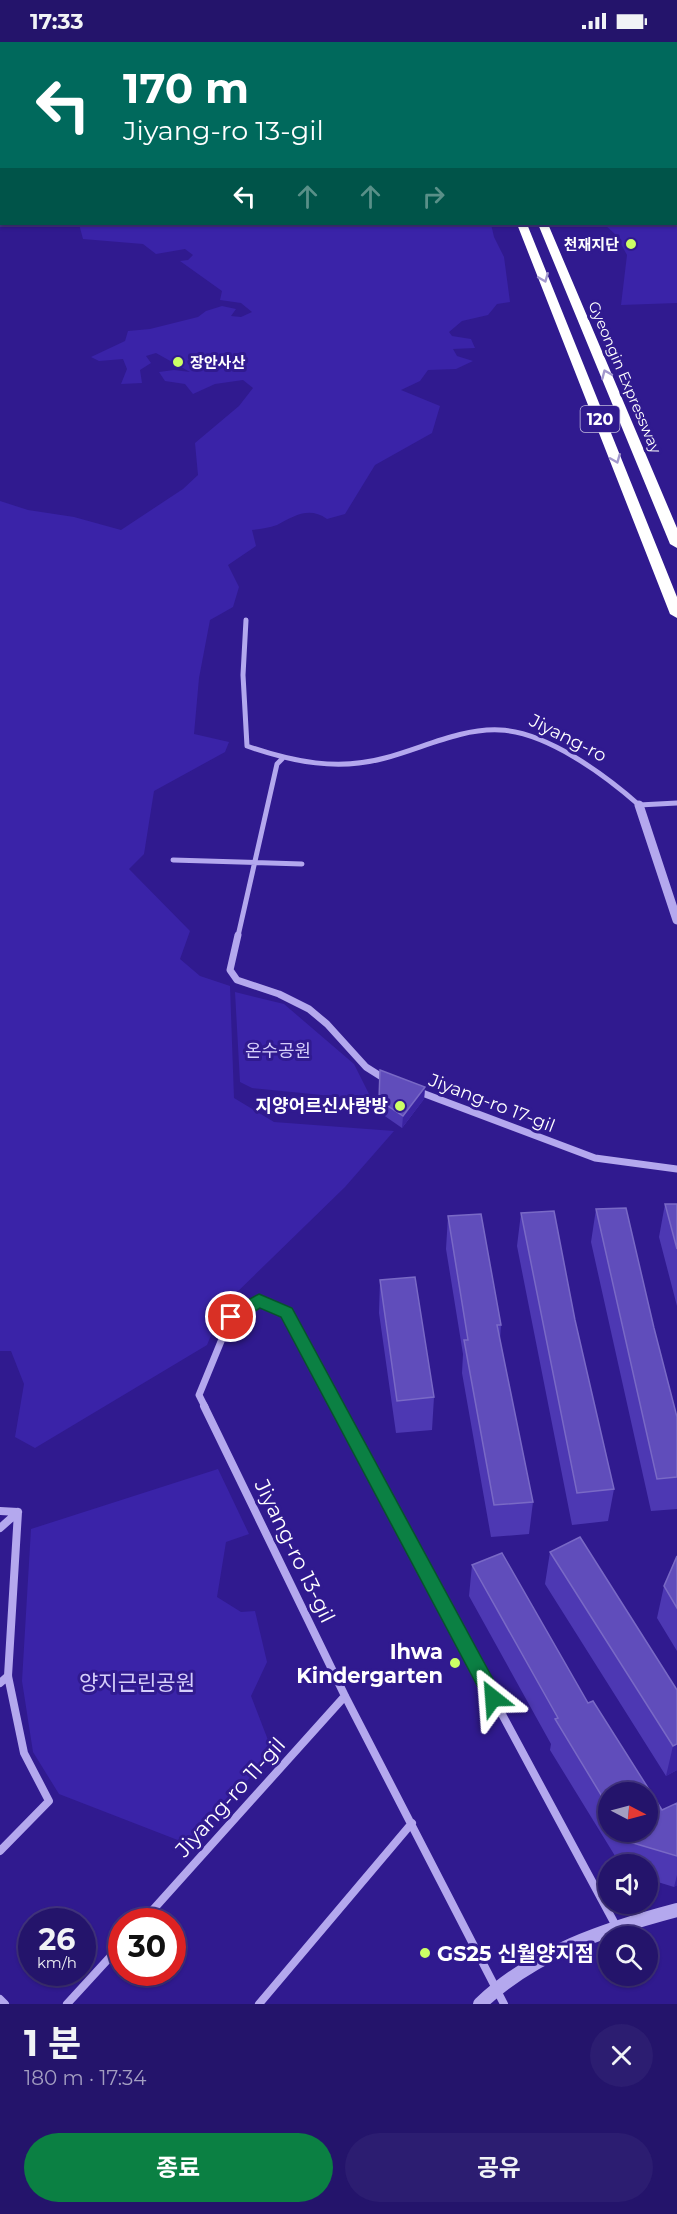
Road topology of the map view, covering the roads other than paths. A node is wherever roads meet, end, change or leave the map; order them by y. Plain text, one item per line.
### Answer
1 (522, 225) edge
2 (543, 225) edge
3 (677, 544) edge
4 (677, 614) edge
5 (246, 620) dead end
6 (282, 759) junction
7 (677, 803) edge
8 (639, 805) junction
9 (173, 860) dead end
10 (256, 862) junction
11 (302, 864) dead end
12 (677, 920) edge
13 (388, 1080) edge
14 (410, 1088) edge
15 (677, 1169) edge
16 (0, 1511) edge
17 (18, 1512) junction
18 (0, 1528) edge
19 (8, 1676) junction
20 (0, 1683) edge
21 (345, 1696) junction
22 (412, 1823) junction
23 (0, 1851) edge
24 (155, 1908) edge
25 (677, 1910) edge
26 (616, 1926) joint
27 (598, 1934) edge
28 (108, 1959) edge
29 (495, 1987) junction
30 (0, 1999) edge
31 (5, 2004) edge
32 (67, 2004) edge
33 (259, 2004) edge
34 (480, 2004) edge
35 (504, 2004) edge

1 -> 4 highway, 120
3 -> 2 highway, Gyeongin Expressway / 120
5 - 6 street, Jiyang-ro
6 - 8 street, Jiyang-ro
6 - 10 street
7 - 8 street
8 - 12 street
9 - 10 street
10 - 11 street
10 - 13 street
14 - 15 street, Jiyang-ro 17-gil
16 - 17 street
17 - 18 street
17 - 19 street
19 - 20 street
19 - 23 street
21 - 22 street, Jiyang-ro 13-gil
21 - 24 street, Jiyang-ro 11-gil
21 - 26 street, Jiyang-ro 13-gil
22 - 29 street, Jiyang-ro 13-gil
22 - 33 street
25 - 26 street
27 - 29 street
28 - 32 street
29 - 34 street
29 - 35 street, Jiyang-ro 13-gil
30 - 31 street

